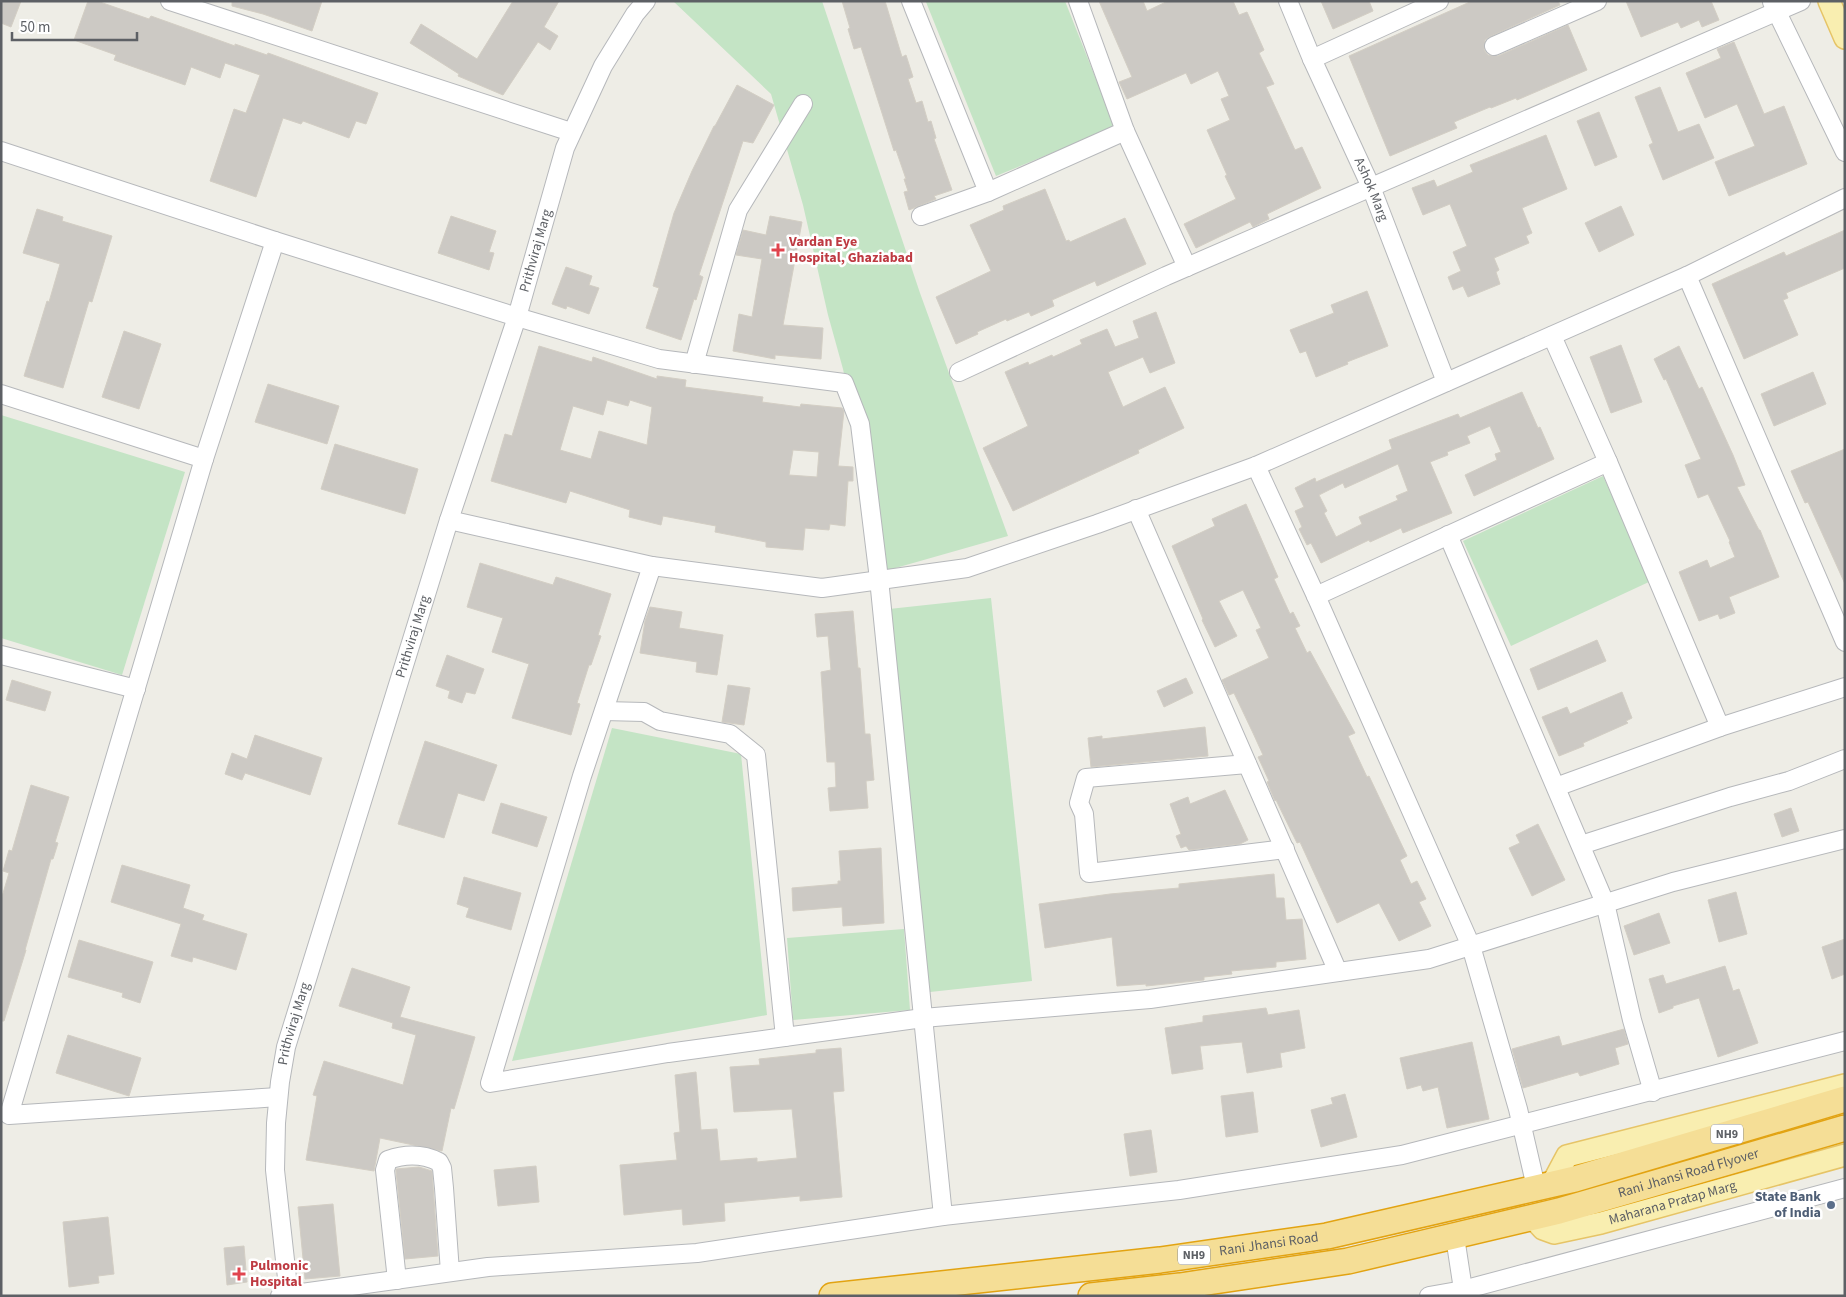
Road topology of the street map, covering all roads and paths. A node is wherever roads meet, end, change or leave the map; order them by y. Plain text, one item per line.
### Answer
1 (170, 1) edge
2 (646, 1) edge
3 (911, 1) edge
4 (1078, 1) edge
5 (1288, 1) edge
6 (1439, 1) edge
7 (1596, 1) edge
8 (1801, 1) edge
9 (1829, 1) edge
10 (1774, 7) edge
11 (210, 8) edge
12 (1845, 38) edge
13 (1494, 46) dead end
14 (1312, 59) junction
15 (803, 104) dead end
16 (1125, 131) junction
17 (571, 132) junction
18 (1, 151) edge
19 (1845, 152) edge
20 (1372, 187) junction
21 (988, 192) junction
22 (1845, 198) edge
23 (921, 216) dead end
24 (275, 241) junction
25 (1187, 267) junction
26 (1687, 276) junction
27 (517, 317) junction
28 (1552, 336) junction
29 (694, 364) junction
30 (959, 372) dead end
31 (1446, 382) junction
32 (1, 394) edge
33 (204, 459) junction
34 (1608, 462) junction
35 (1256, 466) junction
36 (1136, 510) junction
37 (449, 520) junction
38 (1448, 536) junction
39 (652, 566) junction
40 (879, 579) junction
41 (1316, 596) junction
42 (1845, 642) edge
43 (2, 657) edge
44 (1845, 687) edge
45 (136, 689) junction
46 (604, 710) junction
47 (1720, 727) junction
48 (1845, 759) edge
49 (1247, 764) junction
50 (1556, 787) junction
51 (1845, 838) edge
52 (1581, 845) junction
53 (1285, 849) junction
54 (1605, 903) junction
55 (1470, 946) junction
56 (1338, 972) junction
57 (923, 1018) junction
58 (785, 1037) junction
59 (1845, 1041) edge
60 (1845, 1085) edge
61 (1653, 1092) junction
62 (278, 1097) junction
63 (1845, 1099) edge
64 (5, 1116) edge
65 (1522, 1123) junction
66 (1845, 1128) edge
67 (1845, 1155) edge
68 (1544, 1185) junction
69 (1845, 1188) edge
70 (943, 1216) junction
71 (1534, 1218) junction
72 (1455, 1237) junction
73 (450, 1272) junction
74 (397, 1280) junction
75 (1008, 1286) edge
76 (948, 1289) edge
77 (1464, 1293) edge
78 (1130, 1294) edge
79 (286, 1295) edge
80 (832, 1296) edge
81 (1091, 1296) edge
82 (1430, 1296) edge

1 - 11 street
2 - 17 street, Prithviraj Marg
3 - 21 street
4 - 16 street
5 - 14 street, Ashok Marg
6 - 14 street
7 - 13 street
8 - 10 street
9 - 12 main road
10 - 19 street
10 - 20 street
11 - 17 street
14 - 20 street, Ashok Marg
15 - 29 street
16 - 21 street
16 - 25 street
17 - 27 street, Prithviraj Marg
18 - 24 street
20 - 25 street
20 - 31 street, Ashok Marg
21 - 23 street
22 - 26 street
24 - 27 street
24 - 33 street
25 - 30 street
26 - 28 street
26 - 42 street
27 - 29 street
27 - 37 street, Prithviraj Marg
28 - 31 street
28 - 34 street
29 - 40 street
31 - 35 street
32 - 33 street
33 - 45 street
34 - 38 street
34 - 47 street
35 - 36 street
35 - 41 street
36 - 40 street
36 - 49 street
37 - 39 street
37 - 62 street, Prithviraj Marg
38 - 41 street
38 - 50 street
39 - 40 street
39 - 46 street
40 - 57 street
41 - 55 street
43 - 45 street
44 - 47 street
45 - 64 street
46 - 58 street
46 - 58 street
47 - 50 street
48 - 52 street
49 - 53 street
49 - 53 street
50 - 52 street
51 - 54 street
52 - 54 street
53 - 56 street
54 - 55 street
54 - 61 street
55 - 56 street
55 - 65 street
56 - 57 street
57 - 58 street
57 - 70 street
59 - 61 street
60 - 68 main road
61 - 65 street
62 - 64 street
62 - 79 street, Prithviraj Marg
63 - 68 highway, Rani Jhansi Road Flyover / NH9
65 - 68 street
65 - 70 street
66 - 71 highway, Rani Jhansi Road Flyover / NH9
67 - 71 main road, Maharana Pratap Marg
68 - 75 highway, Rani Jhansi Road / NH9
69 - 77 street
70 - 73 street
71 - 72 highway, Rani Jhansi Road / NH9
72 - 77 street
72 - 78 highway, Rani Jhansi Road / NH9
73 - 74 street
73 - 74 street
74 - 79 street
75 - 76 highway, Rani Jhansi Road / NH9
76 - 80 highway, Rani Jhansi Road / NH9
77 - 82 street
78 - 81 highway, Rani Jhansi Road / NH9

